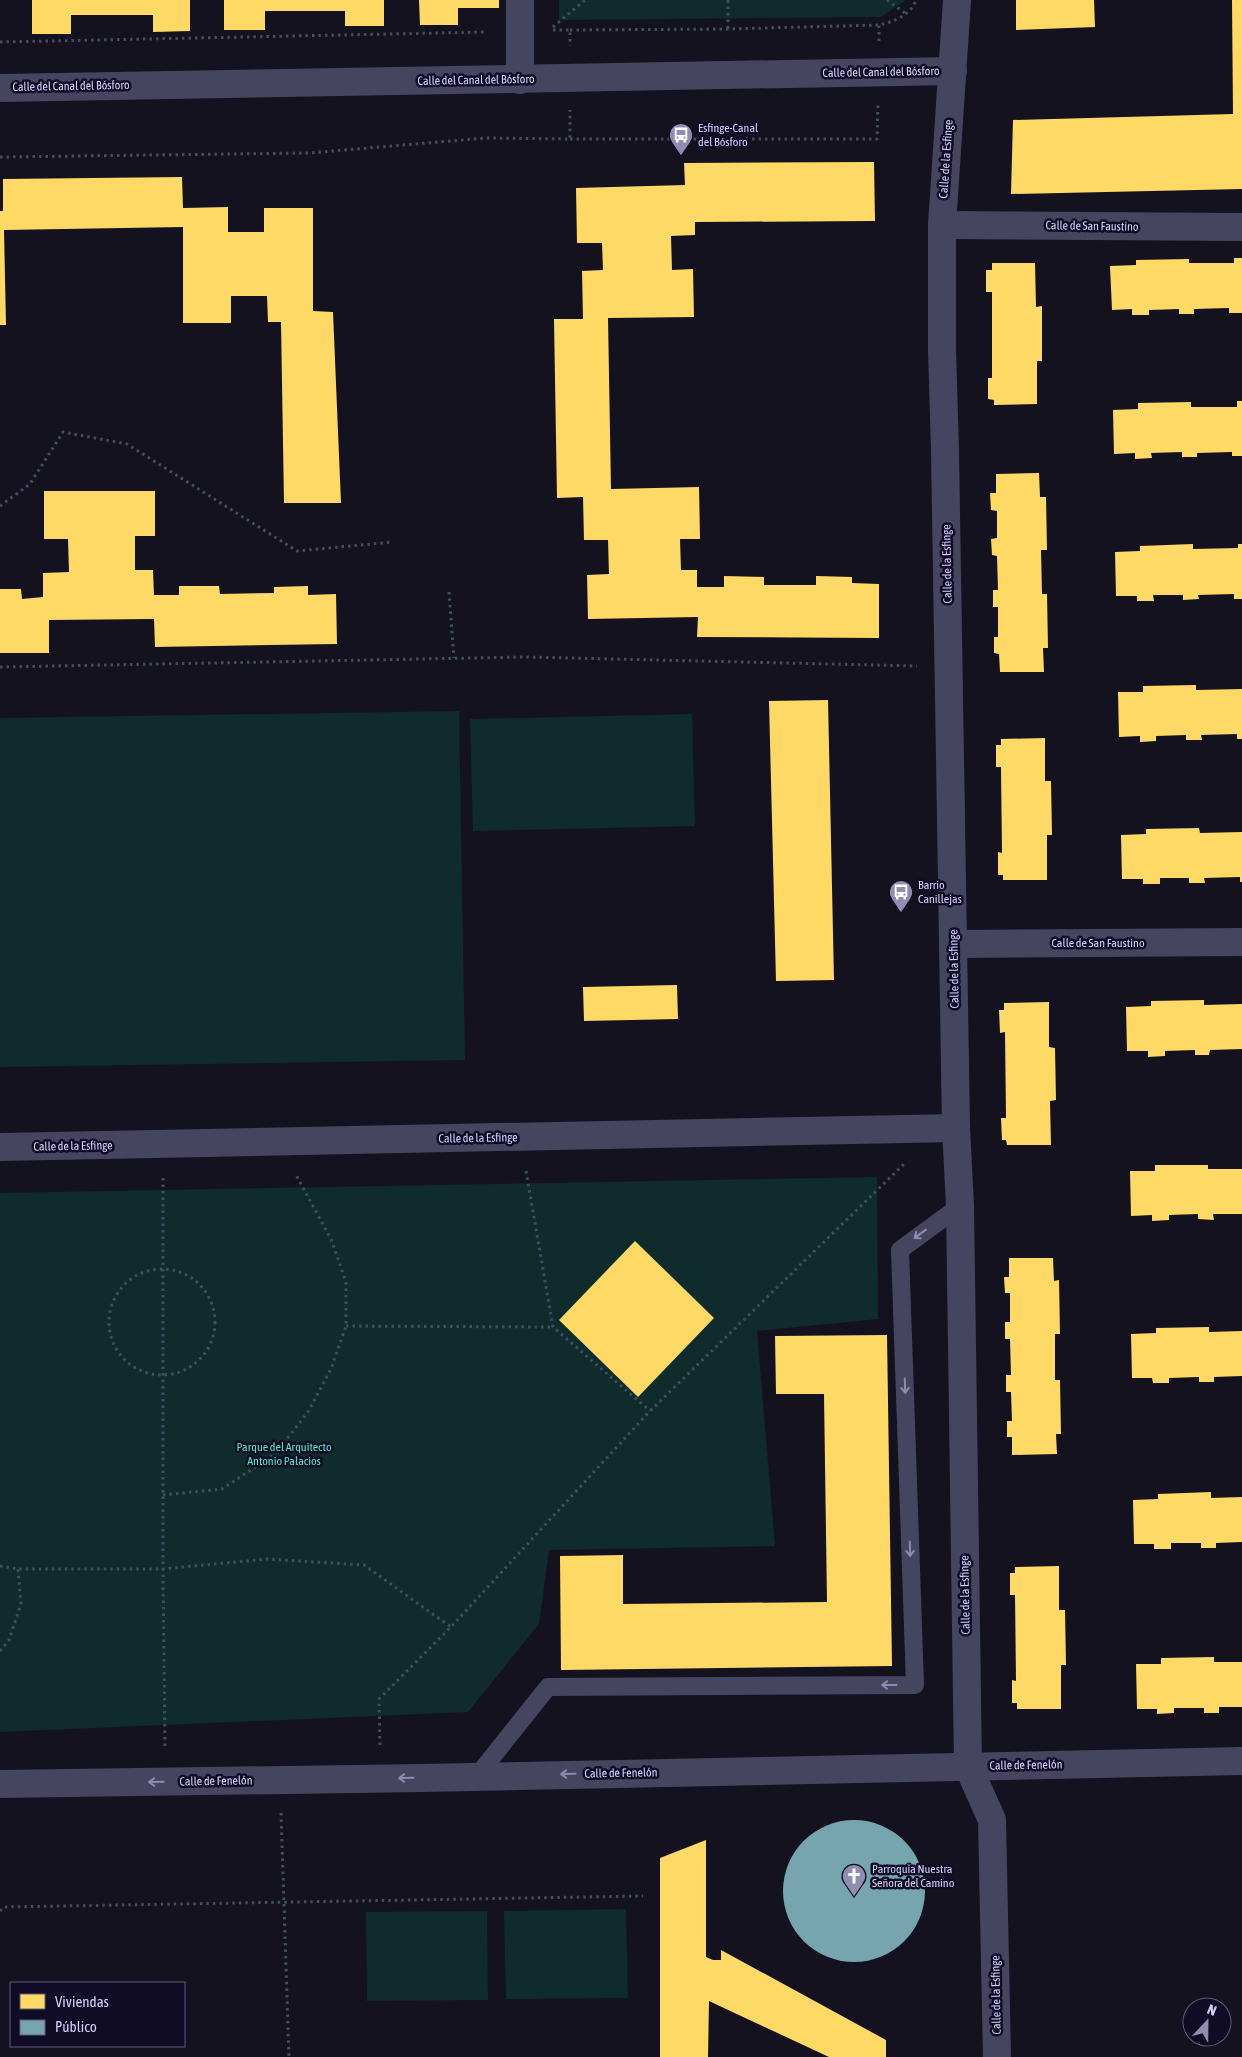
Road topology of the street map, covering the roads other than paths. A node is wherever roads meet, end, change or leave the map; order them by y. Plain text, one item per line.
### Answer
1 (520, 0) edge
2 (958, 0) edge
3 (953, 71) junction
4 (520, 80) junction
5 (0, 88) edge
6 (942, 224) junction
7 (1242, 227) edge
8 (1242, 942) edge
9 (954, 944) junction
10 (956, 1128) junction
11 (0, 1147) edge
12 (960, 1206) junction
13 (1242, 1761) edge
14 (968, 1766) junction
15 (477, 1776) junction
16 (0, 1784) edge
17 (997, 2057) edge

1 - 4 street
2 - 3 street, Calle de la Esfinge
3 - 4 street, Calle del Canal del Bósforo
3 - 6 street, Calle de la Esfinge
4 - 5 street, Calle del Canal del Bósforo
6 - 7 street, Calle de San Faustino
6 - 9 street, Calle de la Esfinge
8 - 9 street, Calle de San Faustino
9 - 10 street, Calle de la Esfinge
10 - 11 street, Calle de la Esfinge
10 - 12 street, Calle de la Esfinge
12 - 14 street, Calle de la Esfinge
12 -> 15 lane
13 - 14 street, Calle de Fenelón
14 -> 15 street, Calle de Fenelón
14 - 17 street, Calle de la Esfinge
15 -> 16 street, Calle de Fenelón

